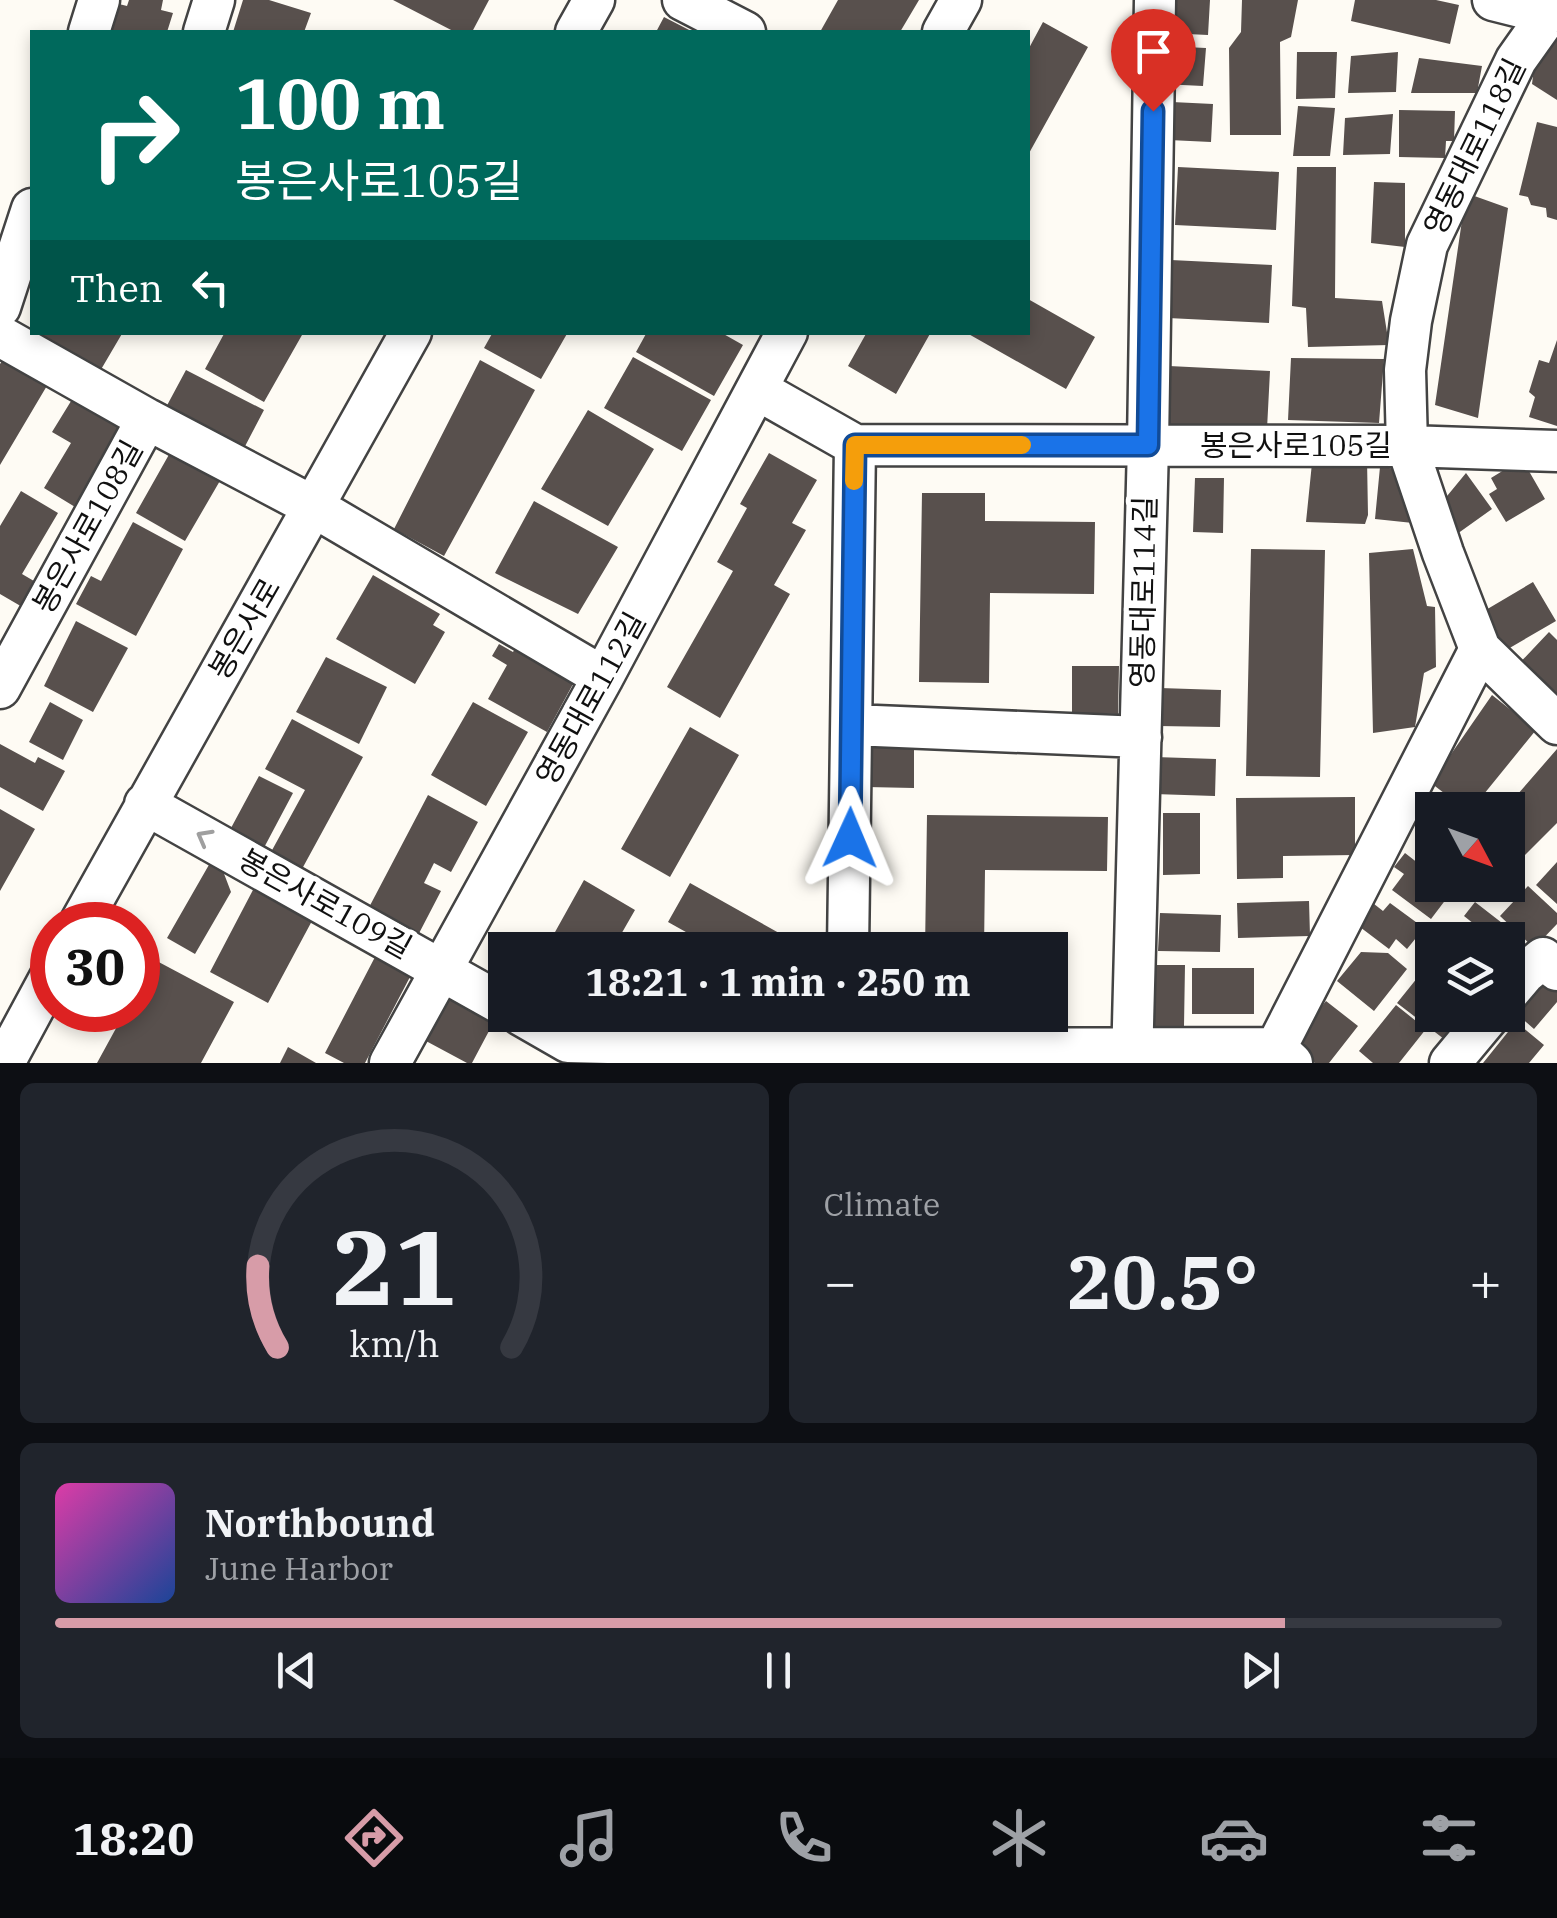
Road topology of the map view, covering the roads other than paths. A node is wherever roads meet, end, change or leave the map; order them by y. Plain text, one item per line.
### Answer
1 (99, 0) edge
2 (214, 0) edge
3 (594, 0) edge
4 (684, 0) edge
5 (961, 0) edge
6 (1155, 0) edge
7 (1493, 0) edge
8 (1552, 8) edge
9 (90, 30) edge
10 (205, 30) edge
11 (577, 30) edge
12 (741, 30) edge
13 (944, 30) edge
14 (30, 215) edge
15 (0, 306) edge
16 (409, 335) edge
17 (786, 335) edge
18 (0, 336) edge
19 (758, 390) junction
20 (147, 419) junction
21 (855, 445) junction
22 (1148, 445) junction
23 (1407, 446) junction
24 (1557, 451) edge
25 (314, 507) junction
26 (1480, 649) junction
27 (603, 677) junction
28 (0, 688) edge
29 (1557, 724) edge
30 (852, 726) junction
31 (1141, 737) junction
32 (145, 804) junction
33 (92, 902) edge
34 (848, 932) edge
35 (442, 969) junction
36 (1557, 970) edge
37 (1525, 973) edge
38 (488, 996) edge
39 (30, 1015) edge
40 (542, 1032) edge
41 (1476, 1032) edge
42 (846, 1042) edge
43 (568, 1053) edge
44 (1284, 1055) edge
45 (1132, 1056) edge
46 (4, 1063) edge
47 (390, 1063) edge
48 (1450, 1063) edge

1 - 9 street
2 - 10 street
3 - 11 street
4 - 12 street
5 - 13 street
6 - 22 street, 영동대로114길
7 - 8 street
8 - 23 street, 영동대로118길
14 - 15 street
16 - 25 street, 봉은사로
17 - 19 street, 영동대로112길
18 - 20 street, 봉은사로108길
19 - 21 street, 봉은사로105길
19 - 27 street, 영동대로112길
20 - 25 street, 봉은사로108길
20 - 28 street, 봉은사로108길
21 - 22 street, 봉은사로105길
21 - 30 street
22 - 23 street, 봉은사로105길
22 - 31 street, 영동대로114길
23 - 24 street, 봉은사로105길
23 - 26 street, 영동대로118길
25 - 27 street, 봉은사로108길
25 - 32 street, 봉은사로
26 - 29 street, 영동대로118길
26 - 44 street
27 - 35 street, 영동대로112길
30 - 31 street
30 - 34 street
31 - 45 street, 영동대로114길
32 - 33 street, 봉은사로
35 -> 32 street, 봉은사로109길
35 - 38 street, 봉은사로109길
35 - 47 street, 영동대로112길
36 - 37 street
39 - 46 street
40 - 43 street
41 - 48 street
42 - 43 street
42 - 45 street
44 - 45 street

